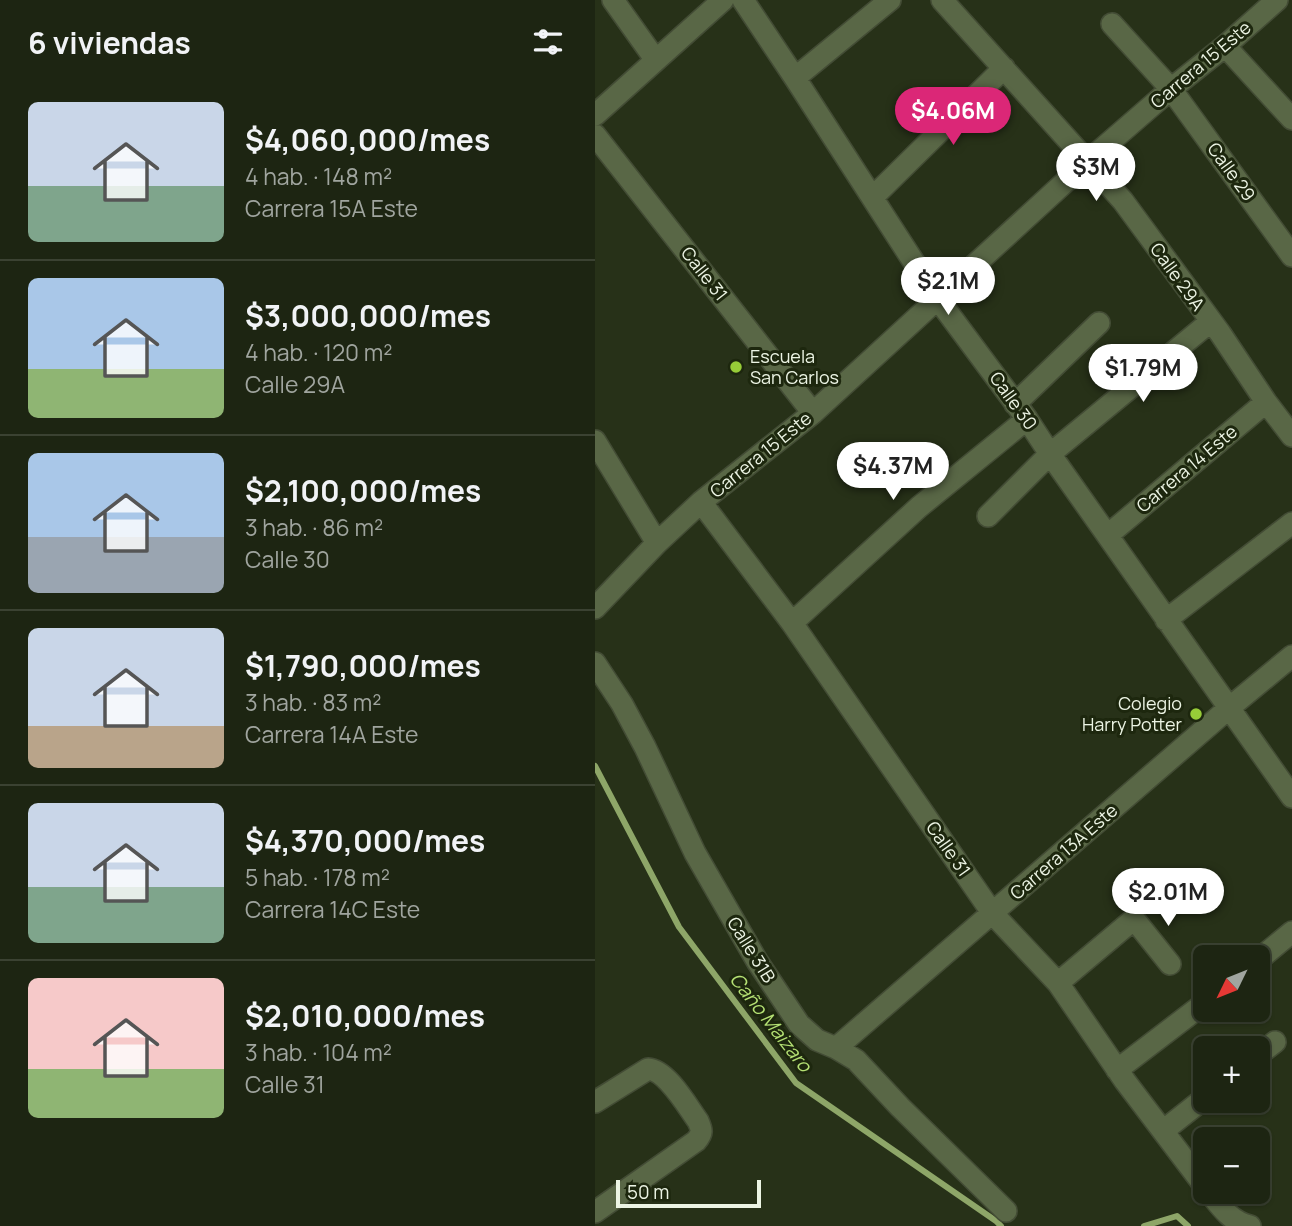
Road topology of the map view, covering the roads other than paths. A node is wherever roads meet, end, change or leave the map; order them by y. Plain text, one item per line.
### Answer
1 (613, 0) edge
2 (723, 0) edge
3 (743, 0) edge
4 (890, 0) edge
5 (942, 0) edge
6 (1277, 0) edge
7 (1254, 8) edge
8 (1112, 24) dead end
9 (1225, 46) junction
10 (655, 59) junction
11 (1004, 68) junction
12 (795, 78) junction
13 (1171, 89) junction
14 (595, 115) edge
15 (1292, 119) edge
16 (595, 135) edge
17 (1088, 161) junction
18 (873, 197) junction
19 (1292, 256) edge
20 (937, 298) junction
21 (1210, 322) junction
22 (1099, 323) dead end
23 (1266, 402) junction
24 (1021, 412) junction
25 (813, 413) junction
26 (1292, 436) edge
27 (595, 441) edge
28 (1049, 454) junction
29 (701, 502) junction
30 (988, 516) dead end
31 (1292, 523) edge
32 (1108, 536) junction
33 (657, 542) junction
34 (595, 608) edge
35 (1166, 620) junction
36 (792, 623) junction
37 (1292, 656) edge
38 (595, 663) edge
39 (1229, 708) junction
40 (1292, 797) edge
41 (993, 914) junction
42 (1292, 932) edge
43 (1271, 949) edge
44 (1170, 964) dead end
45 (1058, 983) junction
46 (1193, 1012) edge
47 (837, 1048) junction
48 (1117, 1070) junction
49 (595, 1102) edge
50 (1193, 1107) edge
51 (1163, 1131) junction
52 (1193, 1171) edge
53 (1218, 1204) edge
54 (1006, 1211) dead end
55 (595, 1212) edge
56 (1250, 1226) edge

1 - 10 street
2 - 10 street
3 - 12 street, Calle 30
4 - 12 street
5 - 11 street, Calle 29A
6 - 7 street, Carrera 15 Este
7 - 9 street, Carrera 15 Este
8 - 13 street, Calle 29
9 - 13 street, Carrera 15 Este
9 - 15 street
10 - 14 street
11 - 17 street, Calle 29A
11 - 18 street
12 - 18 street, Calle 30
13 - 17 street, Carrera 15 Este
13 - 19 street, Calle 29
16 - 25 street, Calle 31
17 - 20 street, Carrera 15 Este
17 - 21 street, Calle 29A
18 - 20 street, Calle 30
20 - 24 street, Calle 30
20 - 25 street, Carrera 15 Este
21 - 23 street, Calle 29A
21 - 28 street
22 - 24 street
23 - 26 street, Calle 29A
23 - 32 street, Carrera 14 Este
24 - 28 street, Calle 30
24 - 36 street
25 - 29 street, Carrera 15 Este
27 - 33 street
28 - 30 street
28 - 32 street, Calle 30
29 - 33 street, Carrera 15 Este
29 - 36 street, Calle 31
31 - 35 street
32 - 35 street, Calle 30
33 - 34 street, Carrera 15 Este
35 - 39 street, Calle 30
36 - 41 street, Calle 31
37 - 39 street, Carrera 13A Este
38 - 47 street, Calle 31B
39 - 40 street, Calle 30
39 - 41 street, Carrera 13A Este
41 - 45 street, Calle 31
41 - 47 street, Carrera 13A Este
42 - 43 street
44 - 45 street
45 - 48 street, Calle 31
46 - 48 street
47 - 54 street, Calle 31B
48 - 51 street, Calle 31
49 - 55 street
50 - 51 street
51 - 52 street, Calle 31
53 - 56 street, Calle 31

